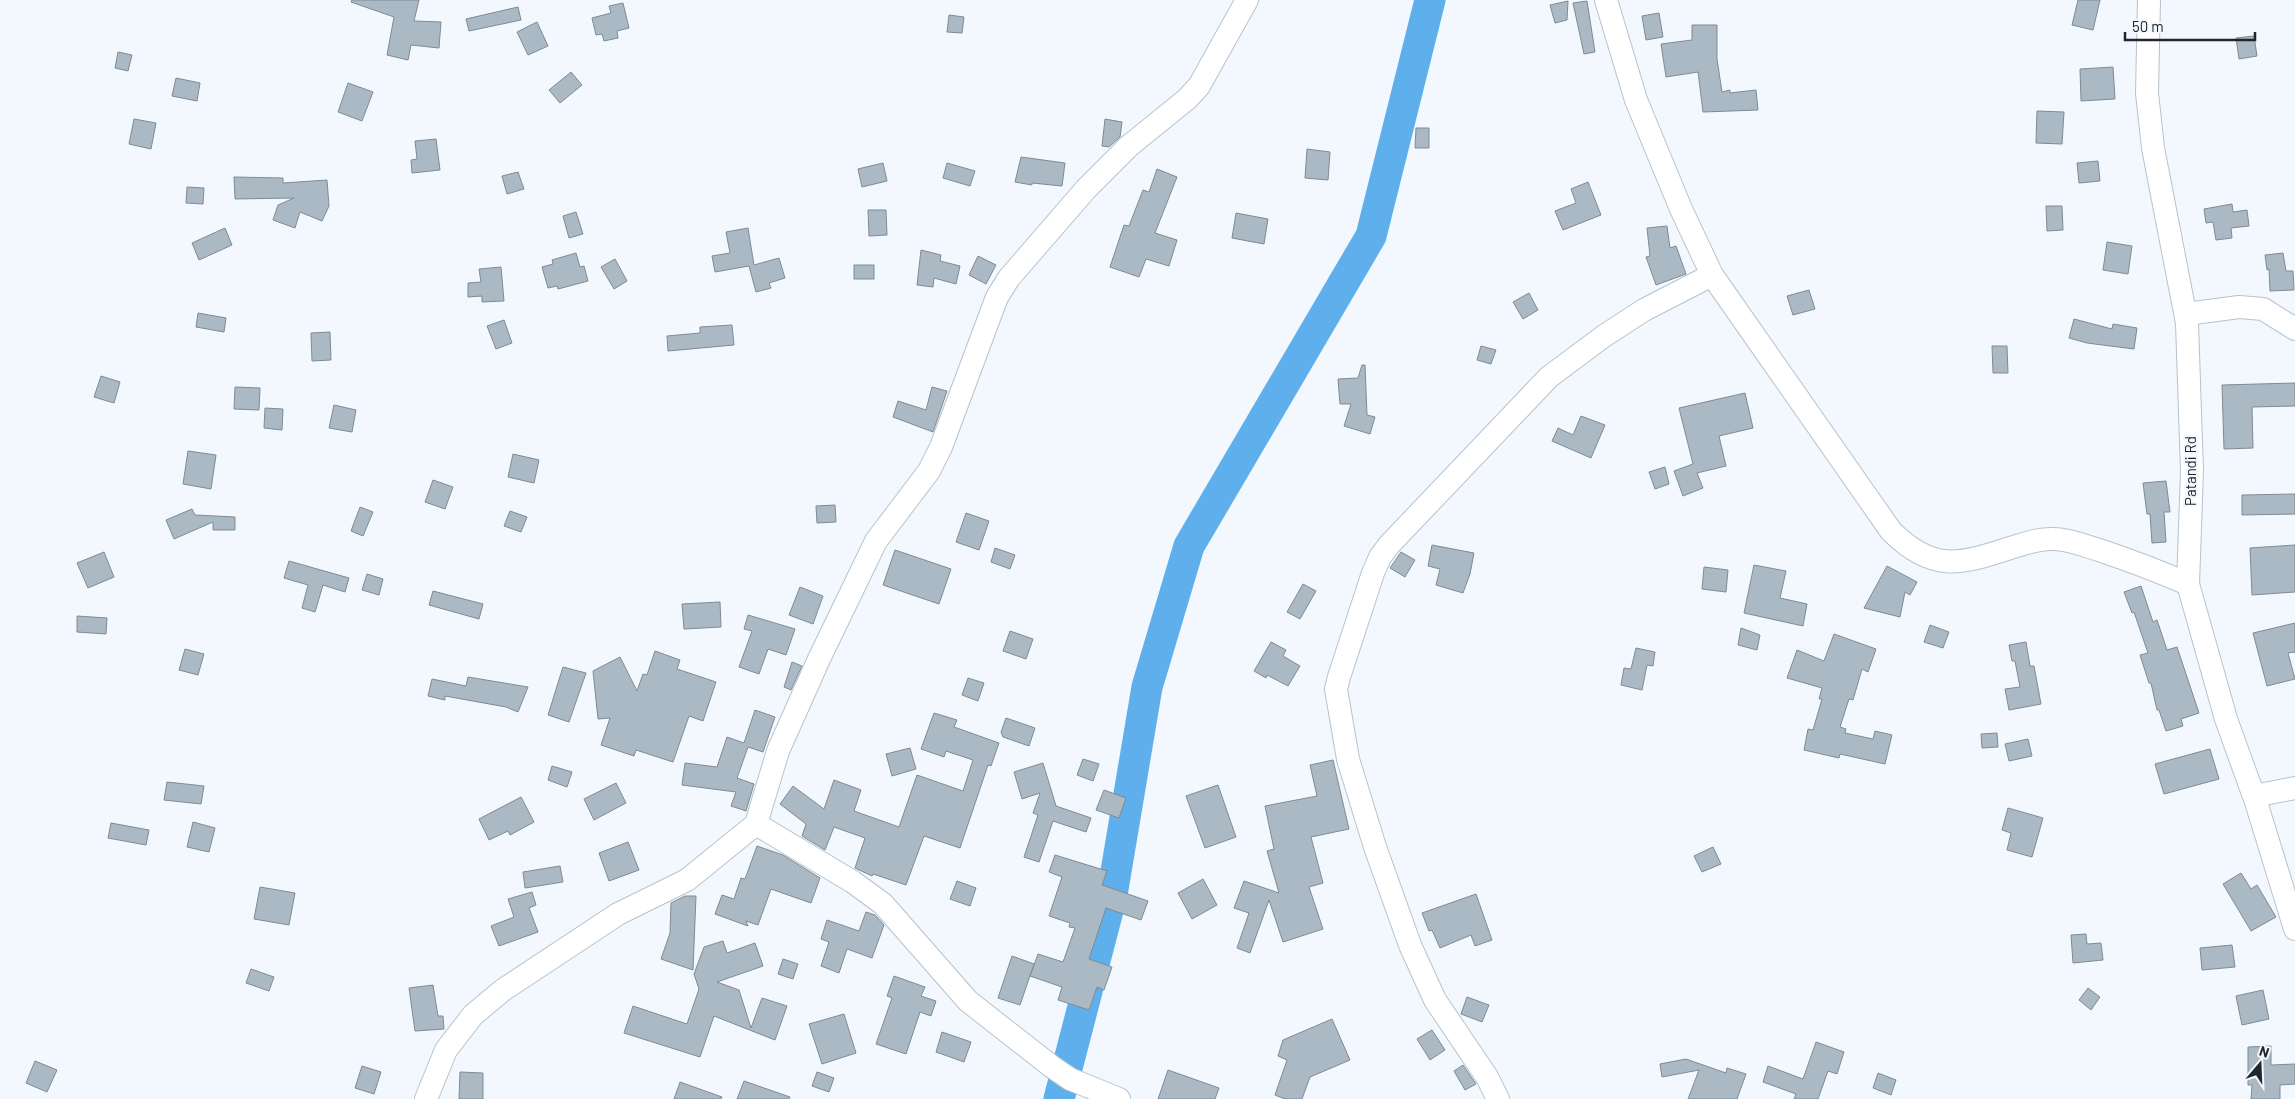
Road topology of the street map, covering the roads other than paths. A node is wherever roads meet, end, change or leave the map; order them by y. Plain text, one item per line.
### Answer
1 (1247, 0) edge
2 (1606, 0) edge
3 (2149, 0) edge
4 (1712, 275) junction
5 (2186, 314) junction
6 (2295, 329) edge
7 (2188, 584) junction
8 (2295, 788) edge
9 (2254, 796) junction
10 (756, 824) junction
11 (2295, 929) edge
12 (426, 1099) edge
13 (1119, 1099) edge
14 (1498, 1099) edge

1 - 10 street
2 - 4 street
3 - 5 street, Patandi Rd
4 - 7 street
4 - 14 street
5 - 6 street
5 - 7 street, Patandi Rd
7 - 9 street, Patandi Rd
8 - 9 street
9 - 11 street, Patandi Rd
10 - 12 street
10 - 13 street

